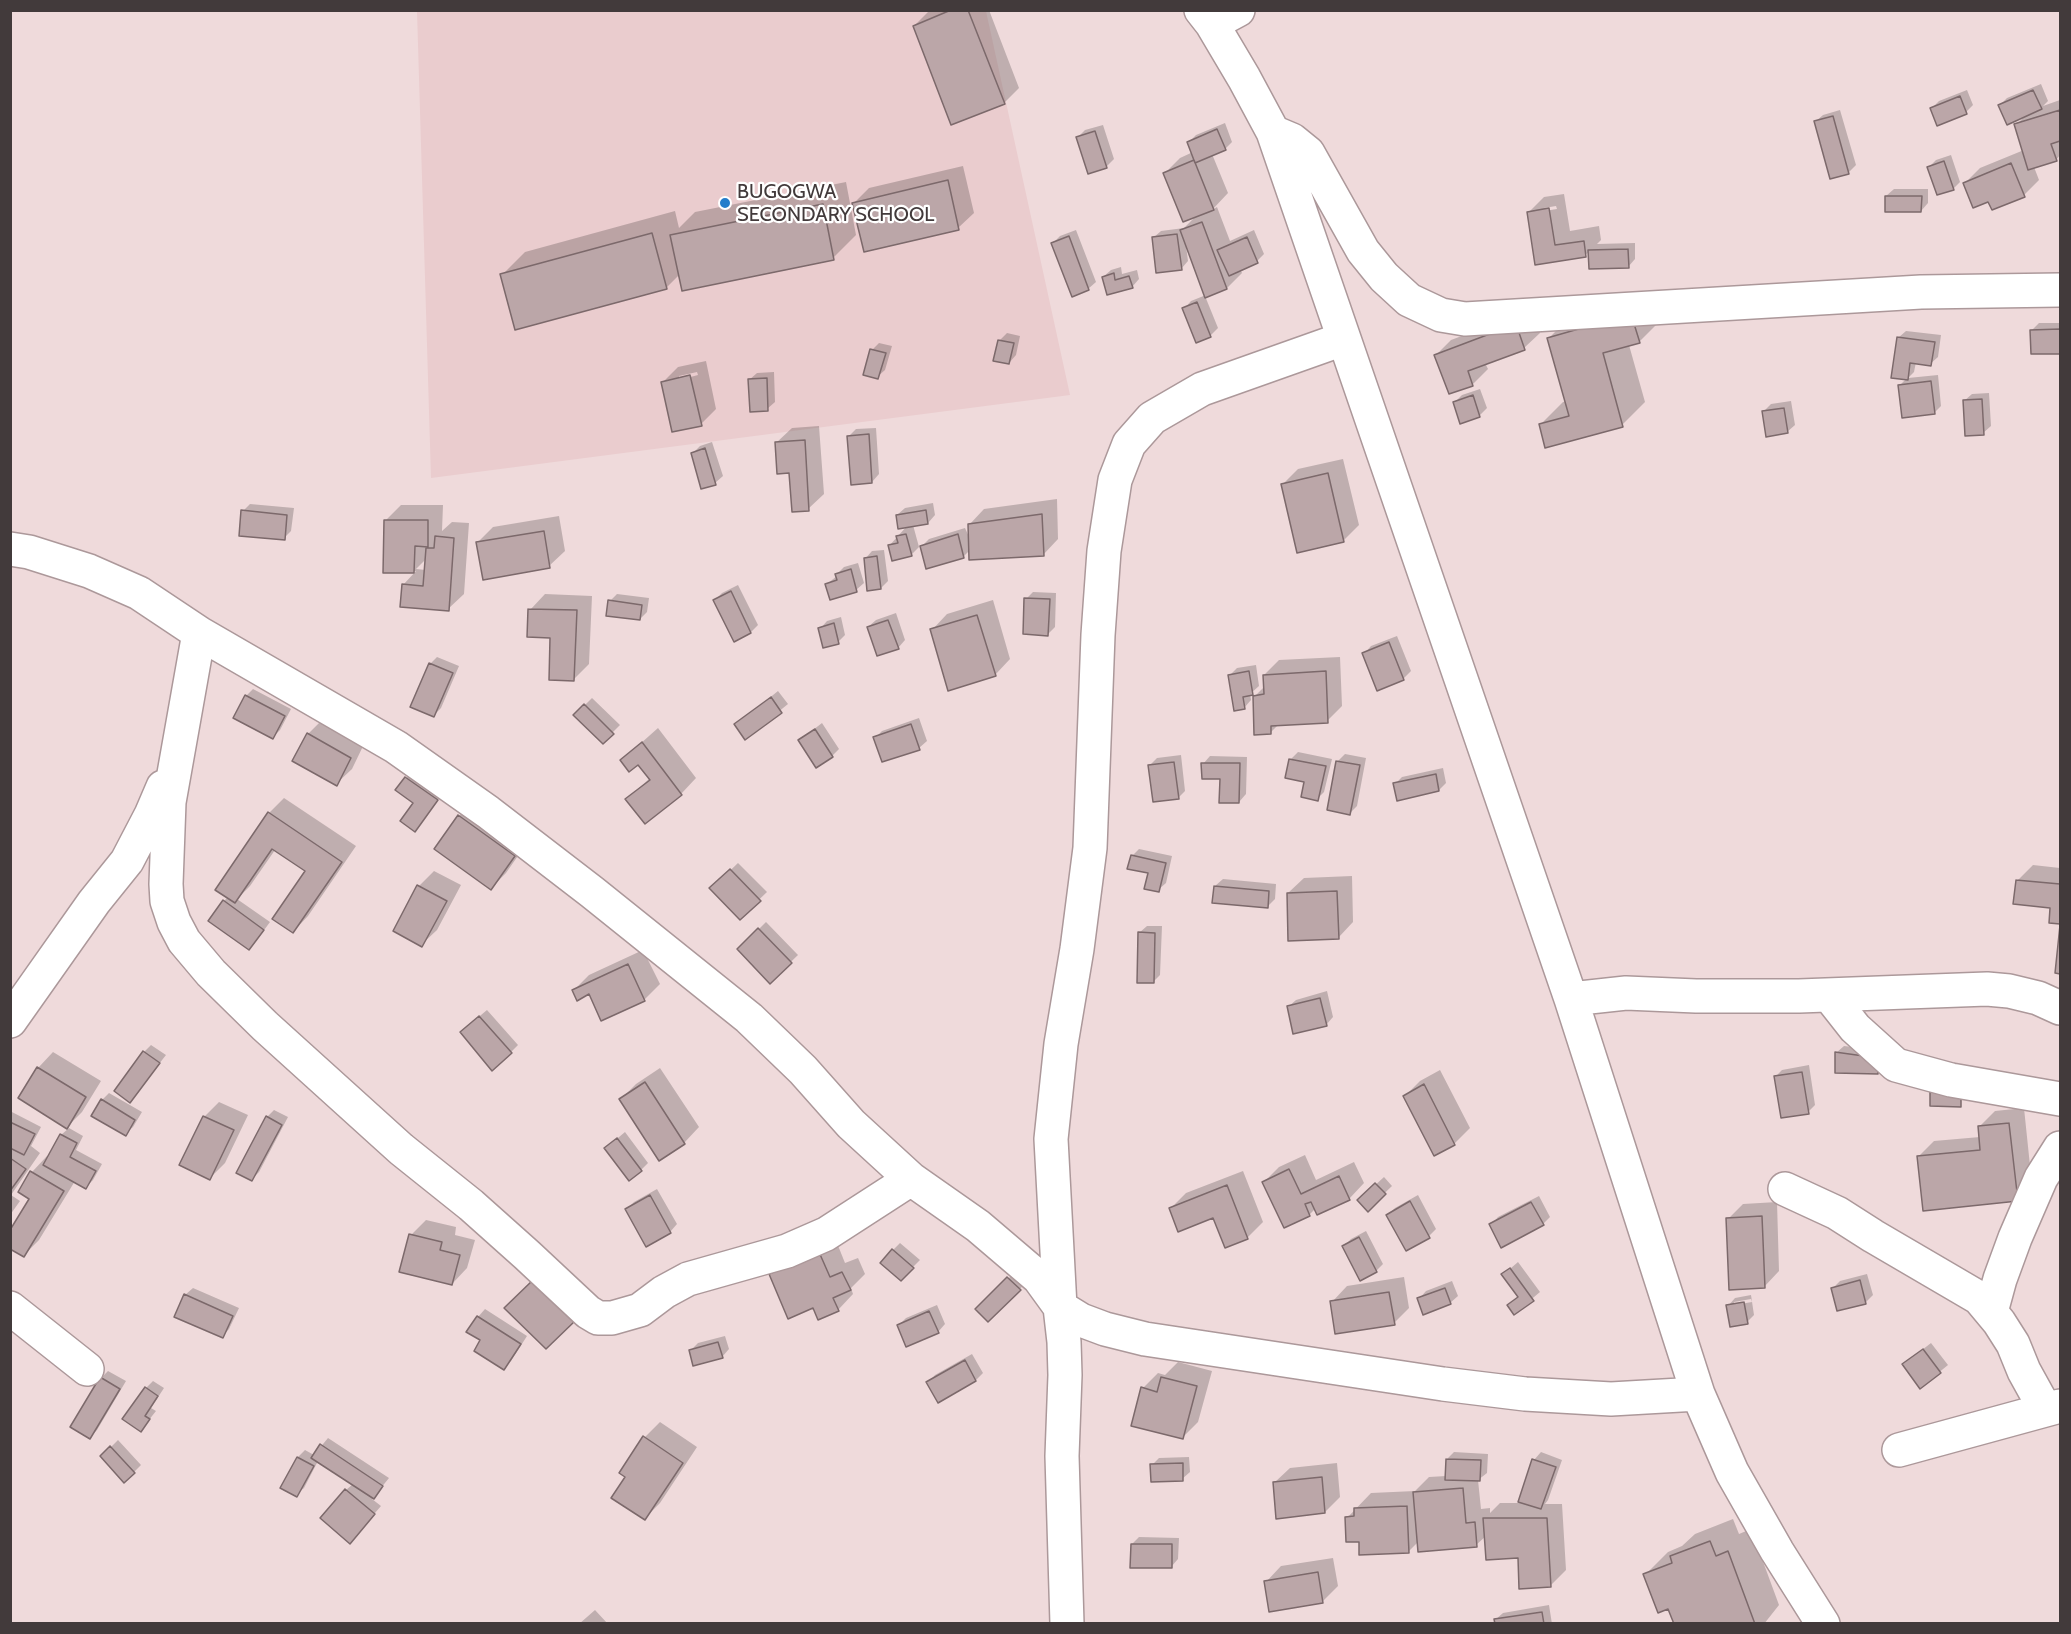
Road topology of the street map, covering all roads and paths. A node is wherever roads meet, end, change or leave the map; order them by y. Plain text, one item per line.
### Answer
1 (1217, 15) edge
2 (1273, 132) junction
3 (2061, 290) edge
4 (1343, 339) junction
5 (10, 549) edge
6 (199, 633) junction
7 (178, 752) junction
8 (1829, 995) junction
9 (1571, 999) junction
10 (2061, 1008) edge
11 (10, 1021) edge
12 (2061, 1099) edge
13 (2061, 1148) edge
14 (911, 1179) junction
15 (1785, 1189) dead end
16 (1060, 1307) junction
17 (10, 1308) edge
18 (1991, 1312) junction
19 (87, 1369) dead end
20 (1698, 1394) junction
21 (2053, 1407) edge
22 (1899, 1450) dead end
23 (1067, 1623) edge
24 (1823, 1623) edge

1 - 2 street
2 - 3 street
2 - 4 street
4 - 9 street
4 - 16 street
5 - 6 street
6 - 7 street
6 - 14 street
7 - 11 street
7 - 14 street
8 - 9 street
8 - 10 street
8 - 12 street
9 - 20 street
13 - 18 street
14 - 16 street
15 - 18 street
16 - 20 street
16 - 23 street
17 - 19 street
18 - 21 street
20 - 24 street
21 - 22 street

